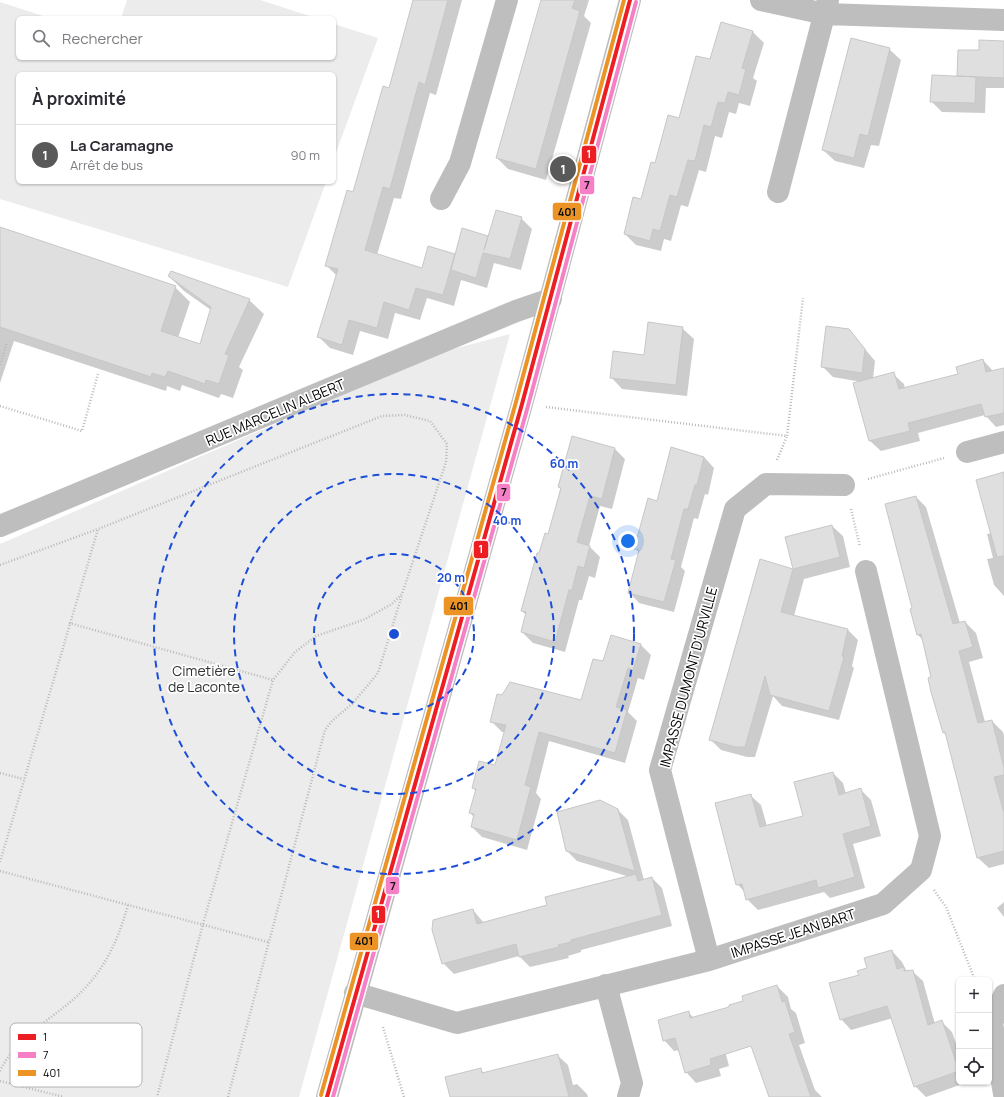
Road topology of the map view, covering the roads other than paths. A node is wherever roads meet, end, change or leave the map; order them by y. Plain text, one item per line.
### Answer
1 (507, 0) edge
2 (630, 0) edge
3 (761, 0) edge
4 (826, 7) edge
5 (1004, 20) edge
6 (778, 192) dead end
7 (441, 199) dead end
8 (551, 298) junction
9 (1004, 442) edge
10 (967, 452) road end
11 (844, 485) road end
12 (0, 526) edge
13 (866, 571) road end
14 (709, 960) junction
15 (606, 985) junction
16 (355, 993) junction
17 (1004, 995) edge
18 (1004, 1094) edge
19 (327, 1097) edge
20 (628, 1097) edge

1 - 7 street
2 - 8 street
3 - 4 street
4 - 5 street
4 - 6 street
8 - 12 street, RUE MARCELIN ALBERT
8 - 16 street
9 - 10 street
11 - 14 street, IMPASSE DUMONT D'URVILLE
13 - 14 street, IMPASSE JEAN BART
14 - 15 street, IMPASSE JEAN BART
15 - 16 street, IMPASSE JEAN BART
15 - 20 street
16 - 19 street
17 - 18 street

